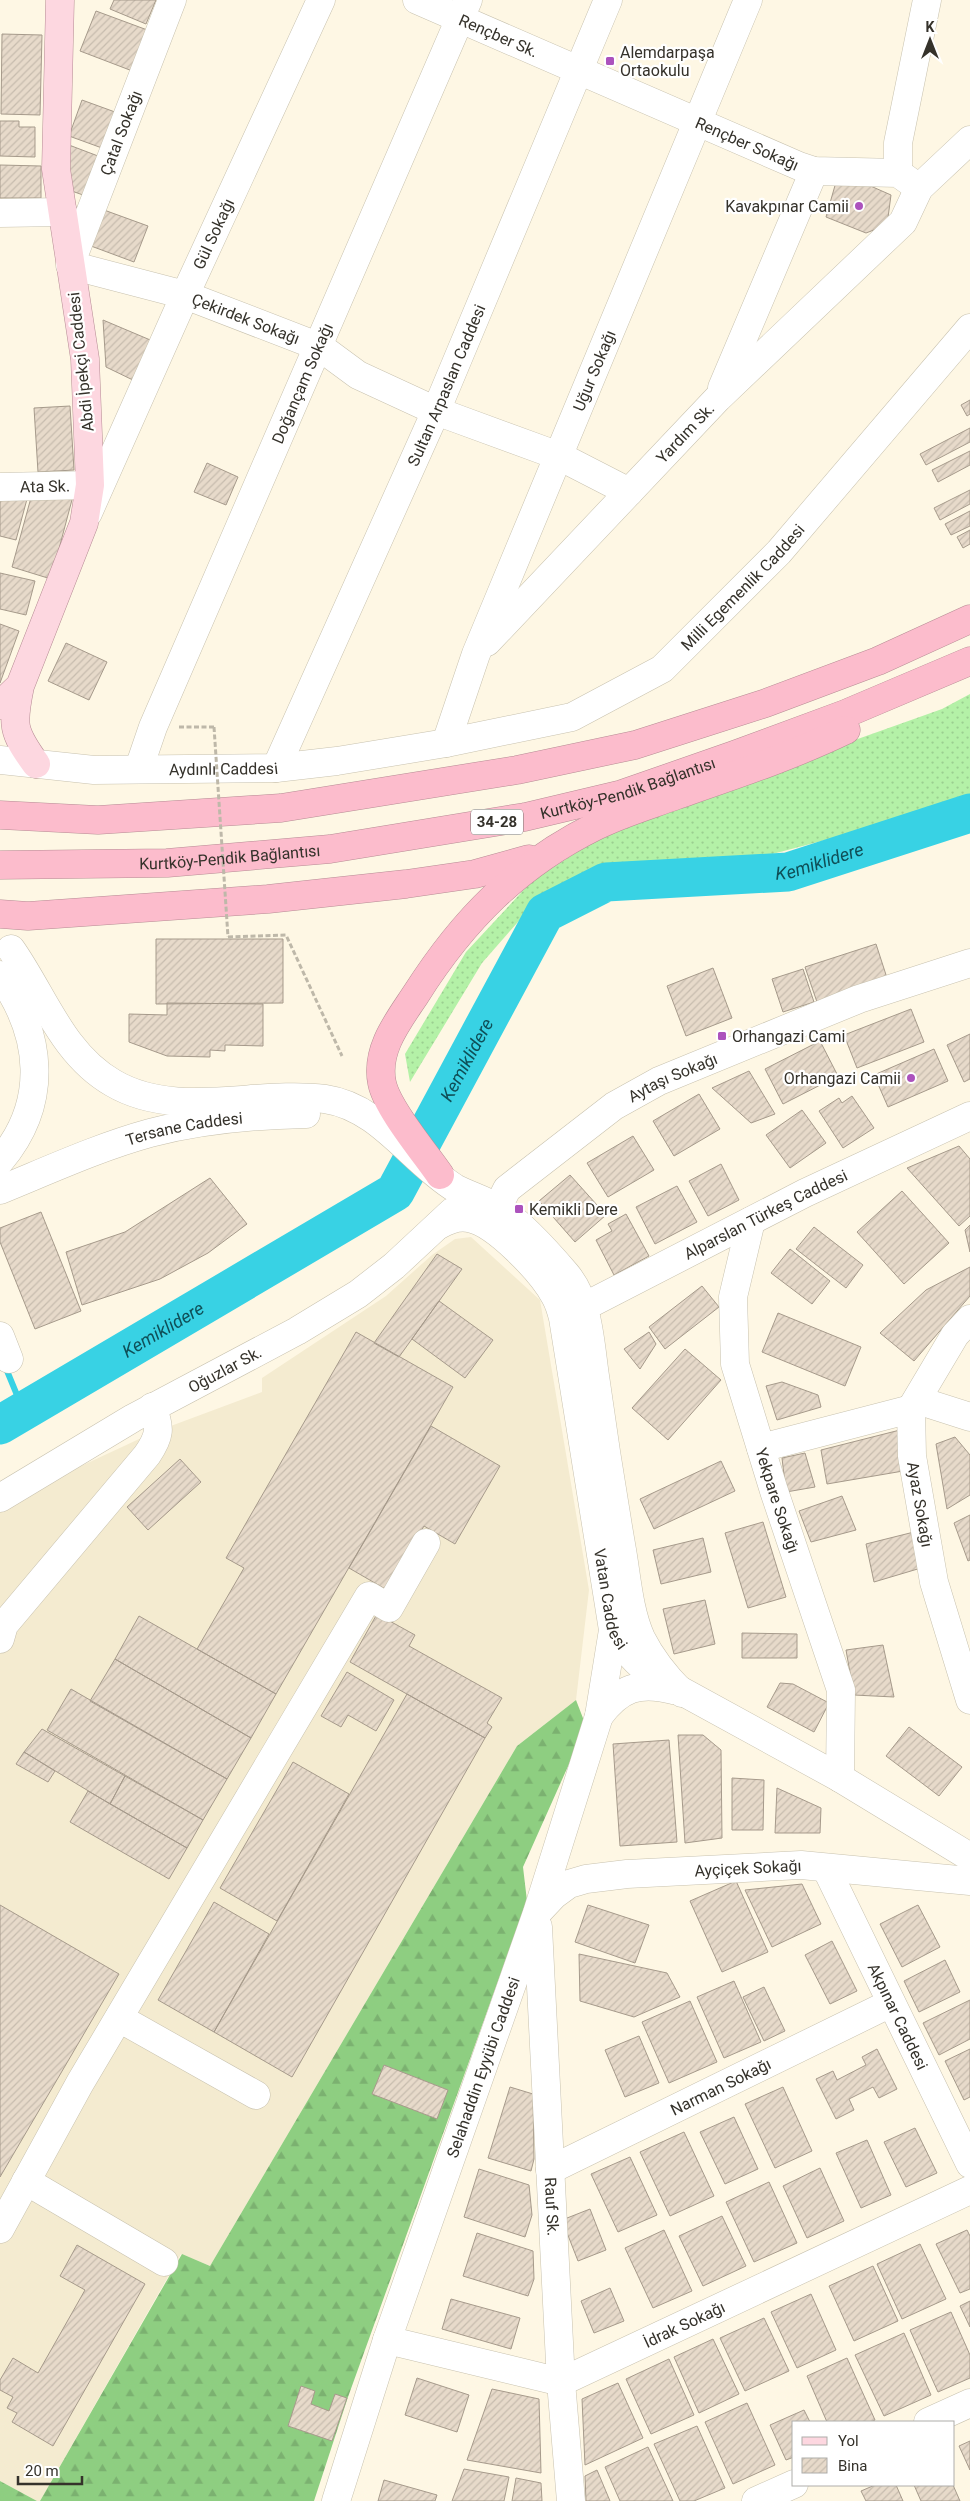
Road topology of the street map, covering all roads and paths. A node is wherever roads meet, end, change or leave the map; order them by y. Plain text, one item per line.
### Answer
1 (60, 0) edge
2 (172, 0) edge
3 (321, 0) edge
4 (417, 0) edge
5 (608, 0) edge
6 (748, 0) edge
7 (927, 0) edge
8 (464, 9) edge
9 (580, 71) junction
10 (698, 122) junction
11 (970, 140) edge
12 (814, 171) junction
13 (908, 180) junction
14 (63, 212) junction
15 (0, 213) edge
16 (70, 265) junction
17 (185, 295) junction
18 (970, 328) edge
19 (320, 347) junction
20 (718, 398) junction
21 (436, 411) junction
22 (558, 456) junction
23 (90, 485) junction
24 (0, 487) edge
25 (629, 492) junction
26 (84, 524) junction
27 (970, 619) edge
28 (476, 654) junction
29 (964, 664) edge
30 (20, 686) junction
31 (0, 705) edge
32 (153, 727) junction
33 (446, 743) junction
34 (0, 760) edge
35 (36, 764) junction
36 (139, 768) junction
37 (276, 768) junction
38 (0, 806) edge
39 (0, 815) edge
40 (98, 820) junction
41 (560, 847) junction
42 (0, 865) edge
43 (0, 914) edge
44 (11, 949) dead end
45 (970, 963) edge
46 (0, 975) edge
47 (342, 1056) dead end
48 (384, 1112) junction
49 (970, 1116) edge
50 (0, 1161) edge
51 (447, 1181) junction
52 (0, 1190) edge
53 (502, 1198) junction
54 (751, 1221) junction
55 (439, 1225) junction
56 (506, 1242) junction
57 (573, 1313) junction
58 (970, 1319) edge
59 (914, 1405) junction
60 (152, 1407) junction
61 (970, 1417) edge
62 (761, 1448) junction
63 (0, 1498) edge
64 (426, 1543) dead end
65 (39, 1584) junction
66 (0, 1605) edge
67 (612, 1630) junction
68 (0, 1639) edge
69 (682, 1693) junction
70 (970, 1700) edge
71 (599, 1716) junction
72 (840, 1778) junction
73 (911, 1821) junction
74 (565, 1823) junction
75 (970, 1857) edge
76 (826, 1868) junction
77 (627, 1874) junction
78 (889, 1875) junction
79 (970, 1882) edge
80 (537, 1913) junction
81 (891, 2003) junction
82 (119, 2018) junction
83 (256, 2095) dead end
84 (970, 2164) edge
85 (550, 2170) junction
86 (26, 2181) junction
87 (970, 2190) edge
88 (0, 2229) edge
89 (164, 2262) dead end
90 (386, 2340) junction
91 (561, 2382) junction
92 (970, 2403) edge
93 (930, 2421) edge
94 (792, 2485) edge
95 (336, 2501) edge
96 (570, 2501) edge
97 (756, 2501) edge

1 - 14 main road, Abdi İpekçi Caddesi
2 - 16 street, Çatal Sokağı
3 - 17 street, Gül Sokağı
4 - 8 street, Rençber Sk.
5 - 9 street, Sultan Arpaslan Caddesi
6 - 10 street, Uğur Sokağı
7 - 13 street
8 - 9 street, Rençber Sk.
8 - 19 street, Doğançam Sokağı
9 - 10 street, Rençber Sokağı
9 - 21 street, Sultan Arpaslan Caddesi
10 - 12 street, Rençber Sokağı
10 - 22 street, Uğur Sokağı
11 - 13 street
12 - 13 street, Rençber Sokağı
12 - 20 street
13 - 20 street, Yardım Sk.
14 - 15 street
14 - 16 main road, Abdi İpekçi Caddesi
16 - 17 street, Çekirdek Sokağı
16 - 23 main road, Abdi İpekçi Caddesi
17 - 19 street, Çekirdek Sokağı
17 - 26 street, Gül Sokağı
18 - 33 street, Milli Egemenlik Caddesi
19 - 21 street, Çekirdek Sokağı
19 - 32 street, Doğançam Sokağı
20 - 25 street, Yardım Sk.
21 - 22 street, Çekirdek Sokağı
21 - 37 street, Sultan Arpaslan Caddesi
22 - 25 street, Çekirdek Sokağı
22 - 28 street, Uğur Sokağı
23 - 24 street, Ata Sk.
23 - 26 main road, Abdi İpekçi Caddesi
25 - 28 street, Yardım Sk.
26 - 30 main road, Abdi İpekçi Caddesi
27 - 40 highway
28 - 33 street, Uğur Sokağı
29 - 41 highway
29 - 42 highway, Kurtköy-Pendik Bağlantısı / 34-28
30 - 31 main road, Abdi İpekçi Caddesi
30 - 35 main road
32 - 36 street, Doğançam Sokağı
32 - 47 path, bridge
33 - 37 street, Aydınlı Caddesi
34 - 35 street, Aydınlı Caddesi
35 - 36 street, Aydınlı Caddesi
36 - 37 street, Aydınlı Caddesi
38 - 40 highway
39 - 40 highway
41 - 43 highway
41 - 48 highway
44 - 48 street
45 - 53 street, Aytaşı Sokağı
46 - 50 street
48 - 51 highway
48 - 52 street, Tersane Caddesi
49 - 54 street, Alparslan Türkeş Caddesi
51 - 53 street
51 - 55 street, Oğuzlar Sk.
53 - 56 street
53 - 57 street
54 - 57 street, Alparslan Türkeş Caddesi
54 - 62 street, Yekpare Sokağı
55 - 56 street, Vatan Caddesi
55 - 60 street, Oğuzlar Sk.
56 - 57 street, Vatan Caddesi
57 - 67 street, Vatan Caddesi
57 - 69 street
58 - 59 street
59 - 61 street
59 - 62 street
59 - 70 street, Ayaz Sokağı
60 - 63 street, Oğuzlar Sk.
60 - 65 street
62 - 72 street, Yekpare Sokağı
64 - 82 street
65 - 66 street
65 - 68 street
67 - 69 street, Vatan Caddesi
67 - 71 street, Selahaddin Eyyübi Caddesi
69 - 71 street
69 - 72 street, Vatan Caddesi
71 - 74 street, Selahaddin Eyyübi Caddesi
72 - 73 street, Vatan Caddesi
73 - 75 street, Vatan Caddesi
73 - 78 street
74 - 77 street
74 - 80 street, Selahaddin Eyyübi Caddesi
76 - 77 street, Ayçiçek Sokağı
76 - 78 street, Ayçiçek Sokağı
76 - 81 street, Akpınar Caddesi
77 - 80 street, Ayçiçek Sokağı
78 - 79 street, Ayçiçek Sokağı
80 - 85 street, Rauf Sk.
80 - 90 street, Selahaddin Eyyübi Caddesi
81 - 84 street, Akpınar Caddesi
81 - 85 street, Narman Sokağı
82 - 83 street
82 - 86 street
85 - 91 street, Rauf Sk.
86 - 88 street
86 - 89 street
87 - 91 street, İdrak Sokağı
90 - 91 street
90 - 95 street, Selahaddin Eyyübi Caddesi
91 - 96 street, Rauf Sk.
92 - 93 street
94 - 97 street

